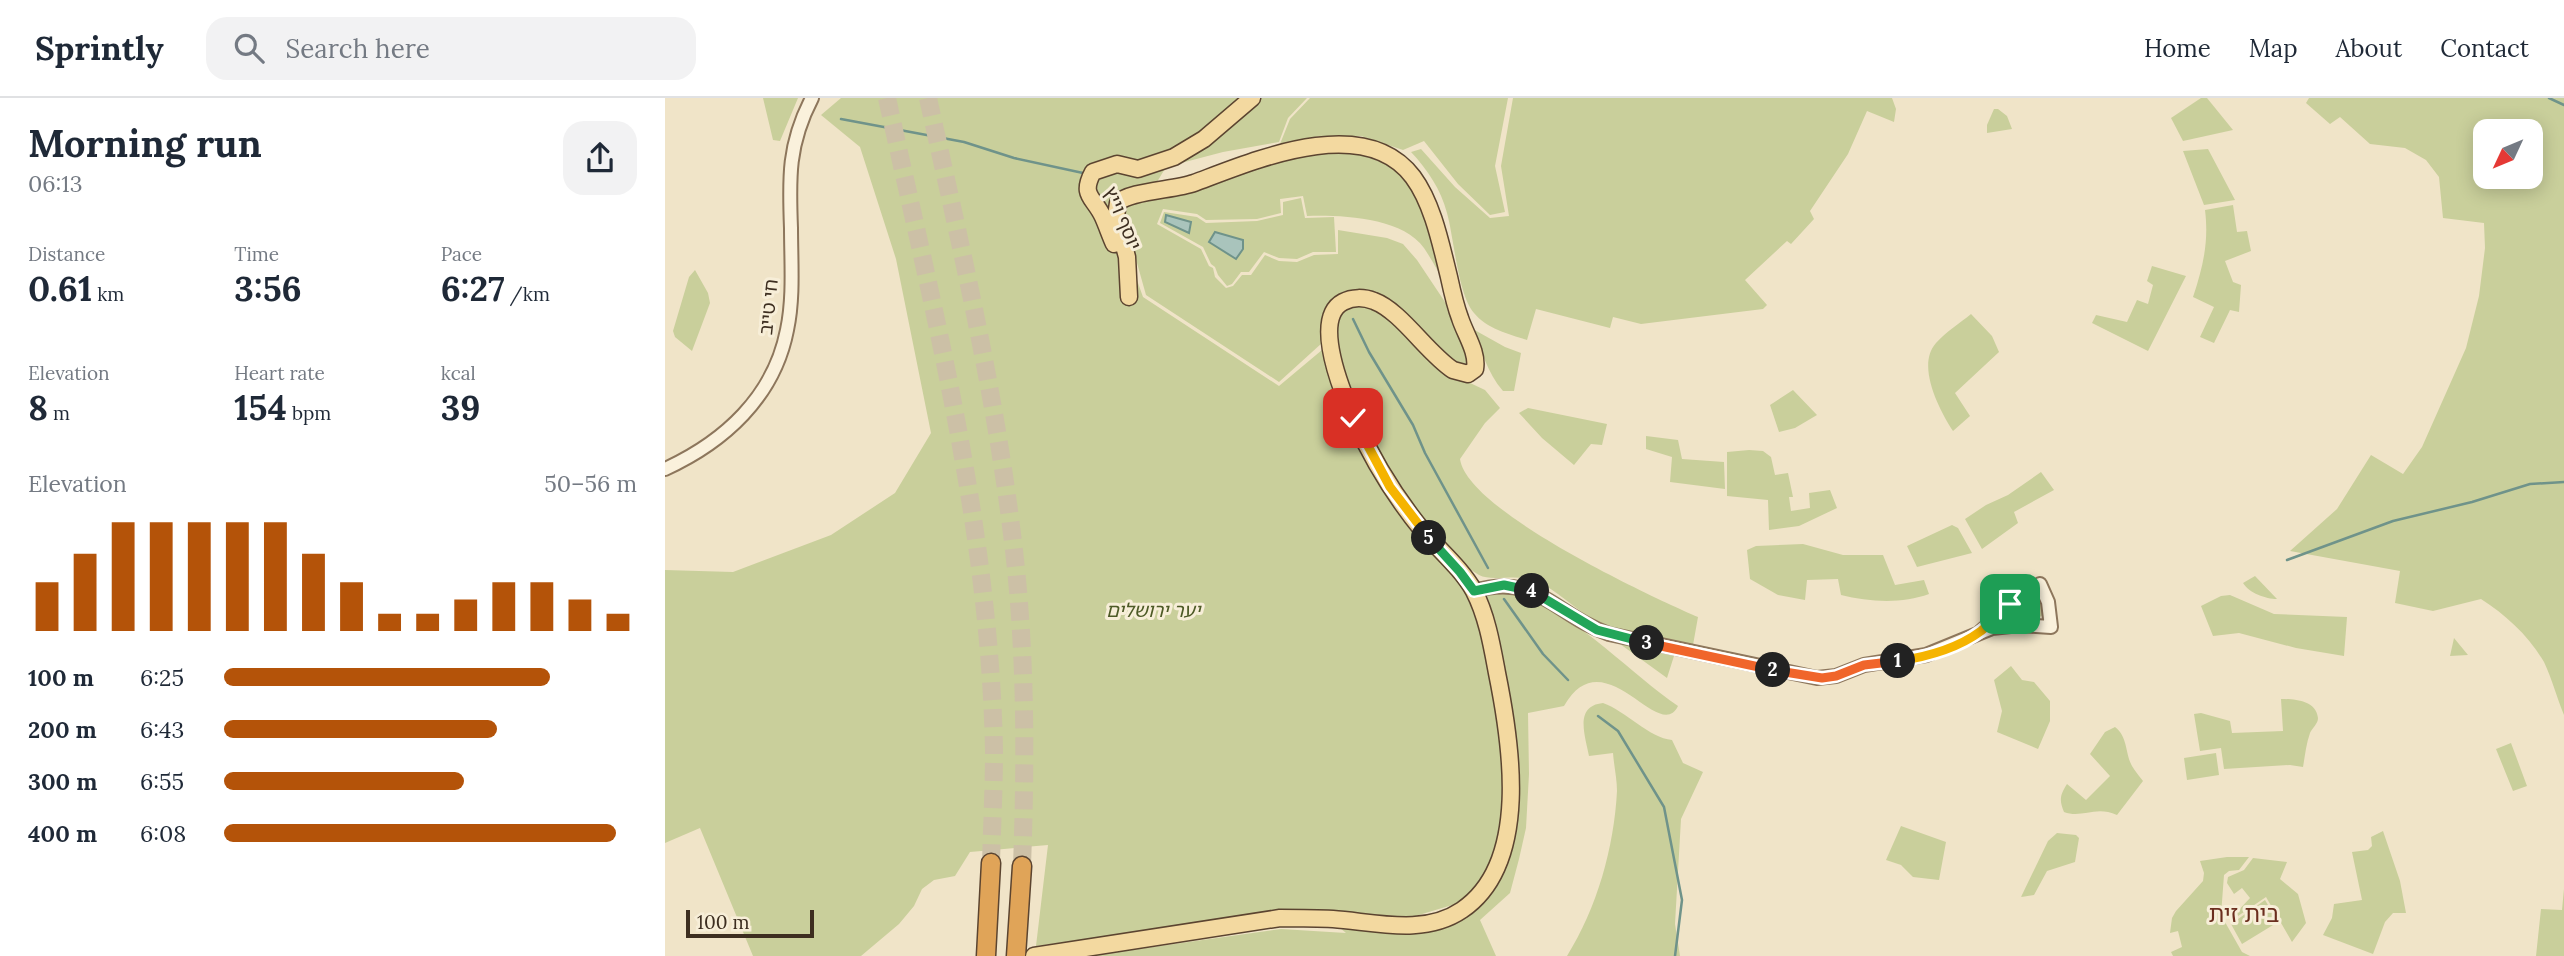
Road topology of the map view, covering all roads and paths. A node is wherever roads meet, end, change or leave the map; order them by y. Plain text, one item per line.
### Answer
1 (811, 98) edge
2 (1252, 98) edge
3 (665, 470) edge
4 (1474, 591) junction
5 (1980, 632) junction
6 (991, 863) tunnel mouth
7 (1022, 866) tunnel mouth
8 (986, 947) edge
9 (1016, 956) edge
10 (1034, 956) edge

1 - 3 street, חי טייב
2 - 4 main road, יוסף וייץ
4 - 5 street
4 - 10 main road
5 - 5 street
6 - 8 highway
7 - 9 highway

